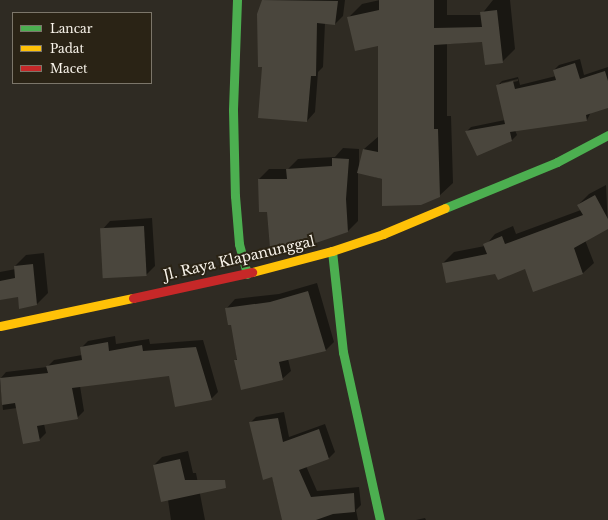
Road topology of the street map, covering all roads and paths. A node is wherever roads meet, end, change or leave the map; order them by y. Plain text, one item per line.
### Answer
1 (237, 0) edge
2 (608, 135) edge
3 (332, 251) junction
4 (247, 274) junction
5 (0, 326) edge
6 (380, 520) edge

1 - 4 street
2 - 3 street, Jl. Raya Klapanunggal
3 - 4 street, Jl. Raya Klapanunggal
3 - 6 street
4 - 5 street, Jl. Raya Klapanunggal

